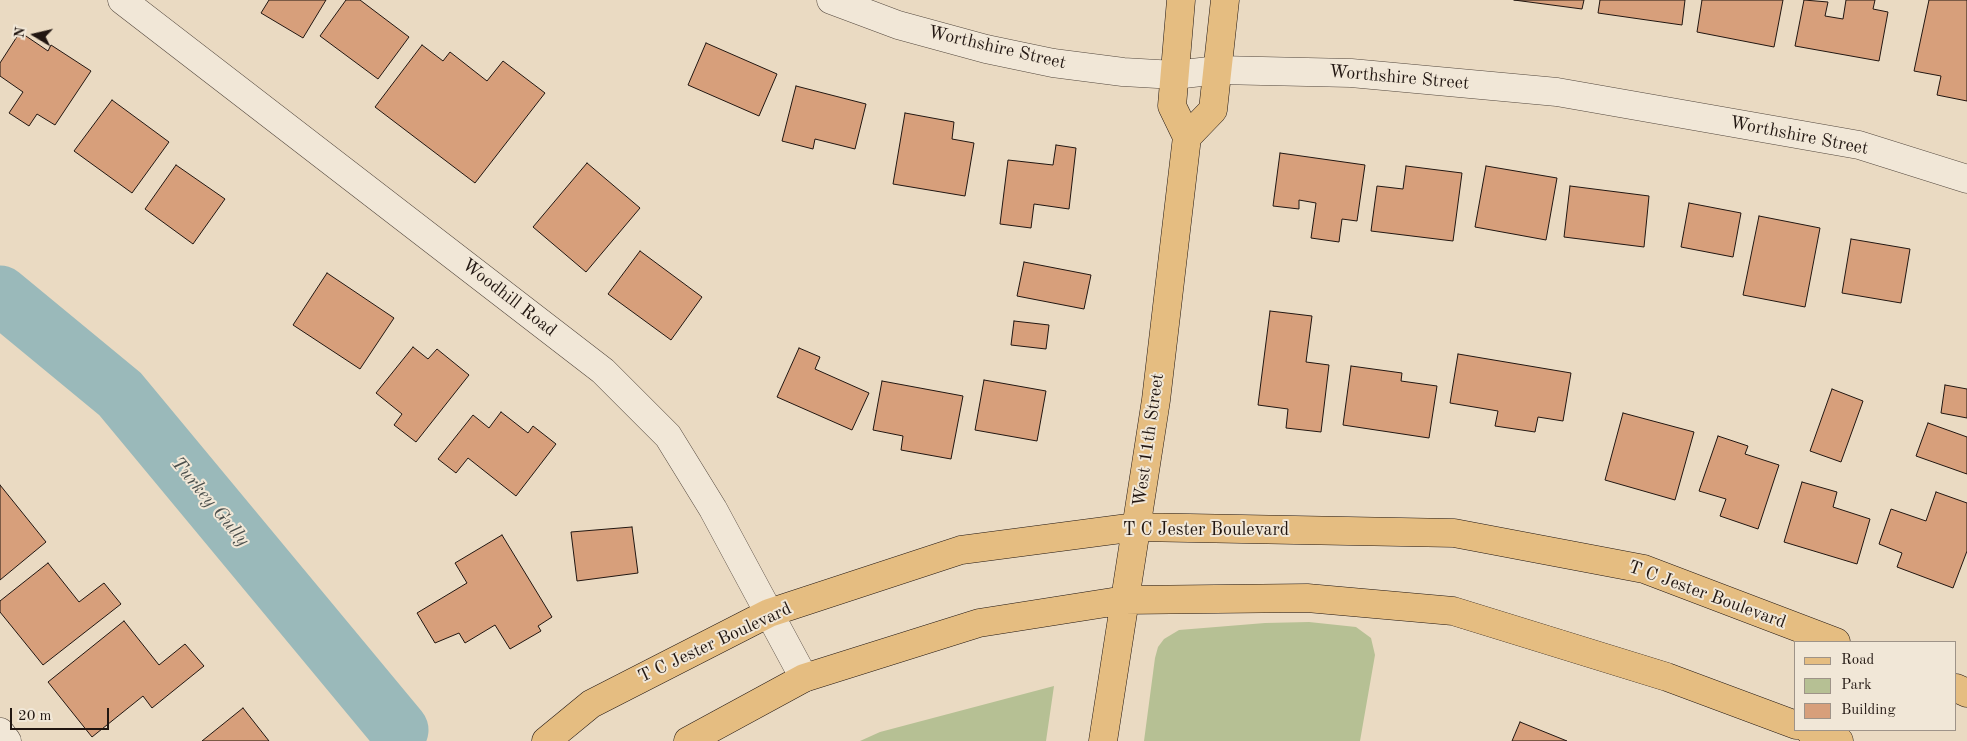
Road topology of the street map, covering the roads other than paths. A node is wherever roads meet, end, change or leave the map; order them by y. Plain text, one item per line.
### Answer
1 (122, 0) edge
2 (831, 0) edge
3 (1180, 0) edge
4 (1226, 0) edge
5 (1218, 70) junction
6 (1174, 75) junction
7 (1187, 137) junction
8 (1967, 179) edge
9 (1136, 527) junction
10 (1125, 600) junction
11 (769, 613) junction
12 (1833, 641) edge
13 (804, 678) junction
14 (1794, 724) edge
15 (1812, 731) edge
16 (0, 732) edge
17 (7, 741) edge
18 (546, 741) edge
19 (688, 741) edge
20 (1103, 741) edge
21 (1840, 741) edge

1 - 11 street, Woodhill Road
2 - 6 street, Worthshire Street
3 - 6 main road
4 - 5 main road
5 - 6 street, Worthshire Street
5 - 7 main road
5 - 8 street, Worthshire Street
6 - 7 main road
7 - 9 main road, West 11th Street
9 - 10 main road, West 11th Street
9 - 11 main road, T C Jester Boulevard
9 - 12 main road, T C Jester Boulevard
10 - 13 main road
10 - 14 main road
10 - 20 main road, West 11th Street
11 - 13 street, Woodhill Road
11 - 18 main road, T C Jester Boulevard
13 - 19 main road
15 - 21 main road
16 - 17 street

